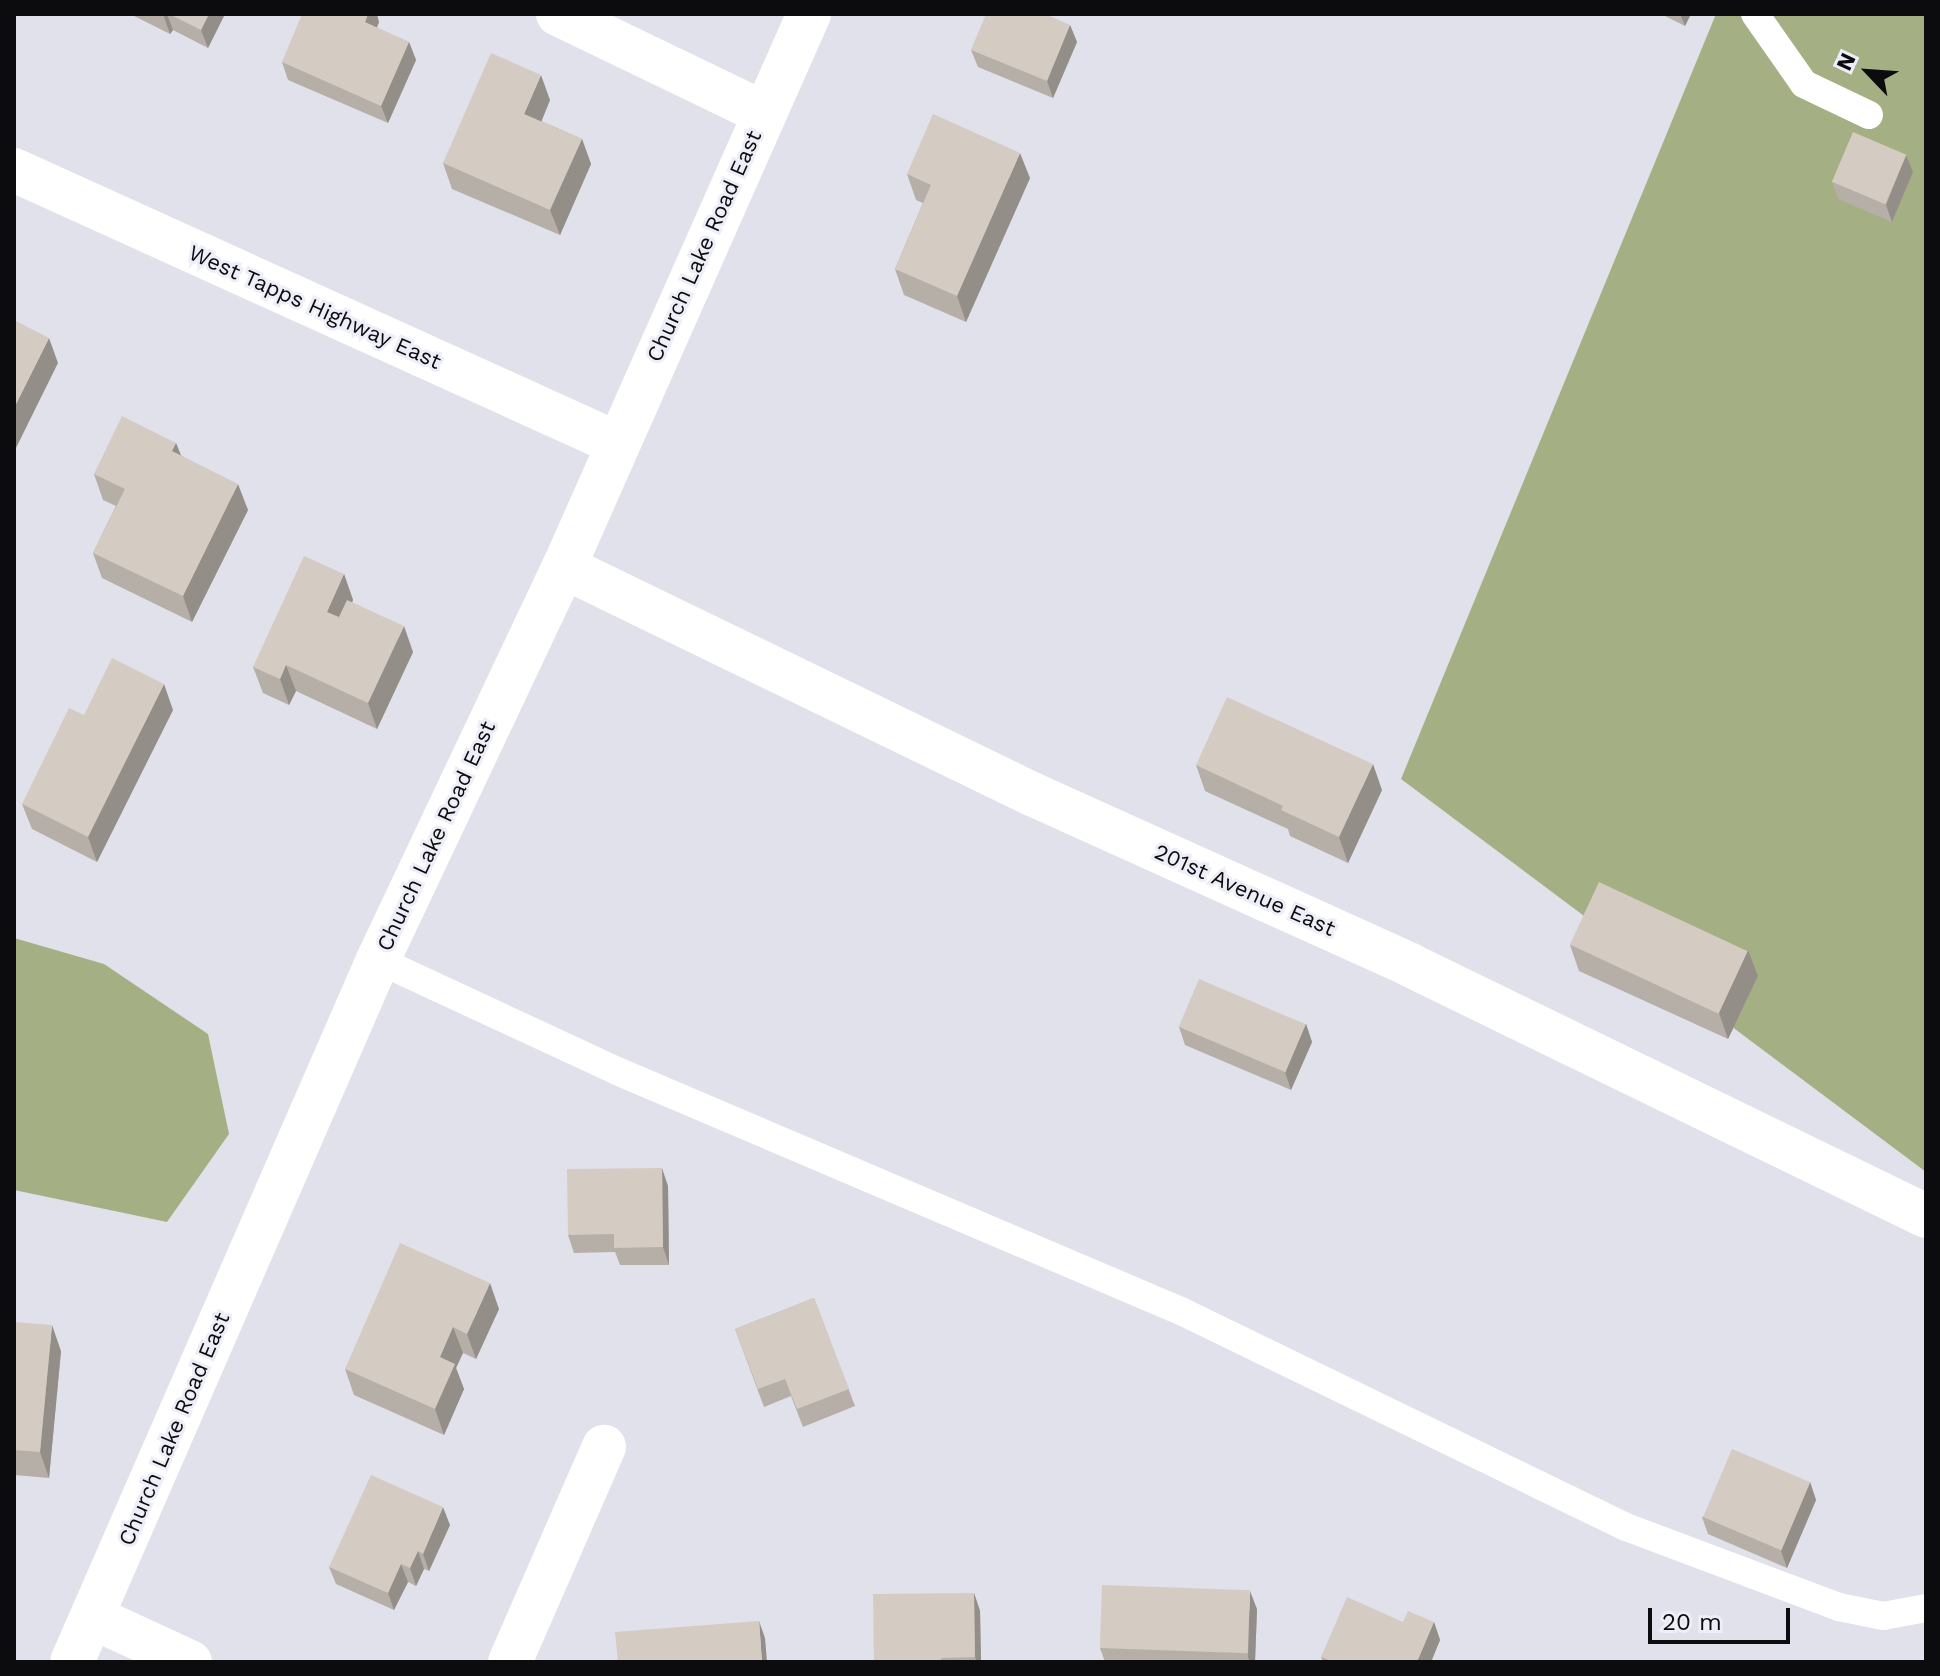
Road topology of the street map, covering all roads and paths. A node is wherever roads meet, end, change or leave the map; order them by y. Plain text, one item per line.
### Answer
1 (558, 14) edge
2 (809, 14) edge
3 (1755, 14) edge
4 (764, 113) junction
5 (1869, 115) dead end
6 (14, 170) edge
7 (616, 443) junction
8 (564, 567) junction
9 (378, 960) junction
10 (1926, 1216) edge
11 (604, 1447) dead end
12 (1926, 1608) edge
13 (92, 1617) junction
14 (72, 1662) edge
15 (190, 1662) edge
16 (510, 1662) edge

1 - 4 street
2 - 4 street, Church Lake Road East
3 - 5 lane
4 - 7 street, Church Lake Road East
6 - 7 street, West Tapps Highway East
7 - 8 street, Church Lake Road East
8 - 9 street, Church Lake Road East
8 - 10 street, 201st Avenue East
9 - 12 lane
9 - 13 street, Church Lake Road East
11 - 16 street
13 - 14 street, Church Lake Road East
13 - 15 street

